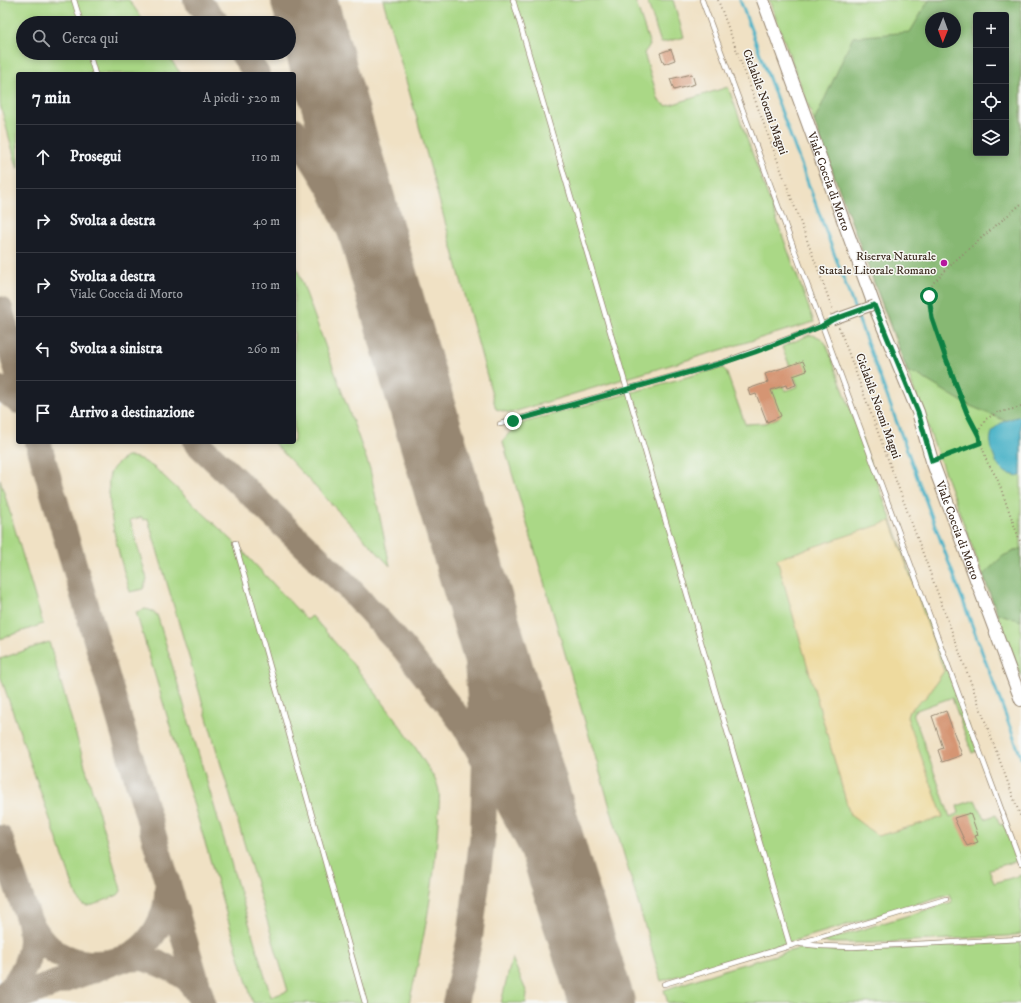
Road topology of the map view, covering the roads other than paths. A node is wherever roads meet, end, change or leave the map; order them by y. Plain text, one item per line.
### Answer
1 (74, 0) edge
2 (513, 0) edge
3 (702, 0) edge
4 (763, 0) edge
5 (79, 16) edge
6 (91, 60) edge
7 (94, 72) edge
8 (874, 305) junction
9 (835, 320) joint
10 (822, 326) junction
11 (500, 424) dead end
12 (235, 543) dead end
13 (1021, 700) edge
14 (1021, 864) edge
15 (946, 899) dead end
16 (1021, 939) edge
17 (799, 944) junction
18 (790, 946) junction
19 (664, 984) dead end
20 (365, 1003) edge

1 - 5 lane
2 - 18 lane
3 - 10 lane
4 - 8 street, Viale Coccia di Morto
6 - 7 lane
8 - 9 street, bridge
8 - 13 street, Viale Coccia di Morto
9 - 10 lane
10 - 11 lane
10 - 14 lane
12 - 20 lane
15 - 17 lane
16 - 17 lane
17 - 18 lane
18 - 19 lane

